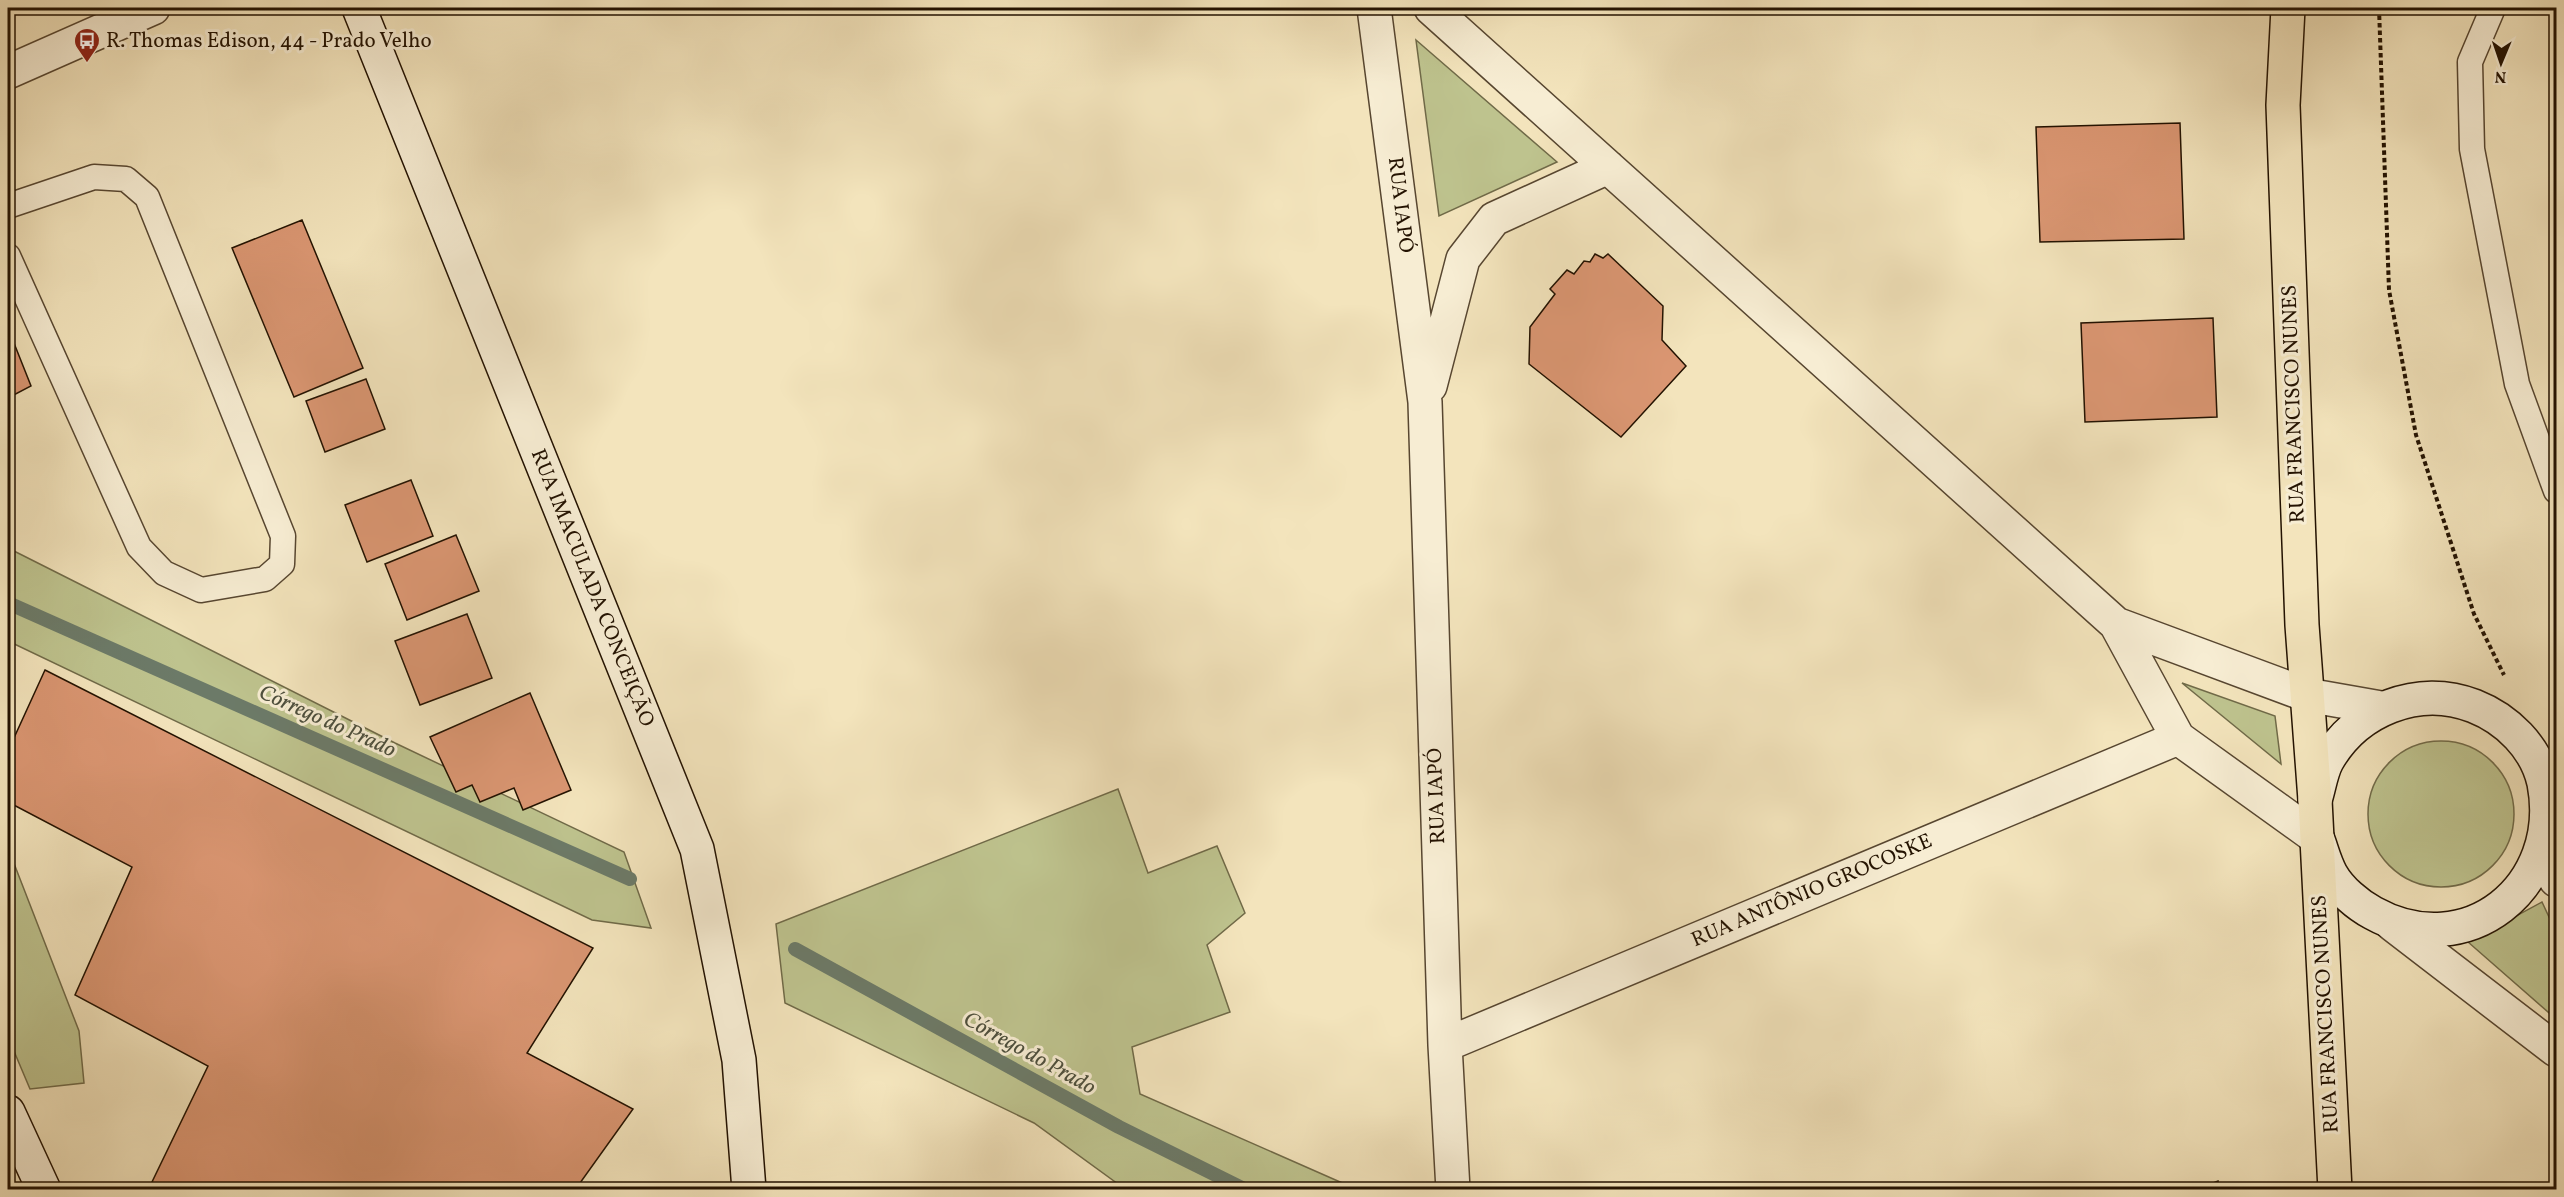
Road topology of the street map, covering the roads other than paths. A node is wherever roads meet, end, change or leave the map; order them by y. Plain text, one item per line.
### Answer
1 (153, 8) edge
2 (359, 8) edge
3 (1374, 8) edge
4 (1431, 8) edge
5 (2273, 8) edge
6 (2288, 8) edge
7 (2493, 8) edge
8 (8, 72) edge
9 (2283, 105) junction
10 (1608, 166) junction
11 (8, 206) edge
12 (8, 256) edge
13 (1425, 402) junction
14 (2556, 491) edge
15 (2116, 624) junction
16 (2307, 694) junction
17 (2381, 708) junction
18 (2178, 738) junction
19 (2521, 738) junction
20 (2556, 745) edge
21 (2315, 800) junction
22 (2551, 837) edge
23 (2317, 838) junction
24 (2556, 880) edge
25 (2392, 924) junction
26 (1445, 1045) junction
27 (2556, 1050) edge
28 (8, 1112) edge
29 (44, 1190) edge
30 (749, 1190) edge
31 (1453, 1190) edge
32 (2335, 1190) edge

1 - 8 street
2 - 30 street, RUA IMACULADA CONCEIÇÃO
3 - 13 street, RUA IAPÓ
4 - 10 street
5 - 9 street, RUA FRANCISCO NUNES
6 - 9 main road
7 - 14 lane
9 - 16 main road, RUA FRANCISCO NUNES
10 - 13 street, RUA IAPÓ
10 - 15 street
11 - 12 lane
13 - 26 street, RUA IAPÓ
15 - 16 street
15 - 18 street
16 - 17 street
16 - 21 main road, RUA FRANCISCO NUNES
17 - 19 street
17 - 21 street
18 - 23 street
18 - 26 street, RUA ANTÔNIO GROCOSKE
19 - 20 street
19 - 22 street
21 - 23 main road, RUA FRANCISCO NUNES
22 - 24 street
22 - 25 street
23 - 25 street
23 - 32 main road, RUA FRANCISCO NUNES
25 - 27 street
26 - 31 street, RUA IAPÓ
28 - 29 street

